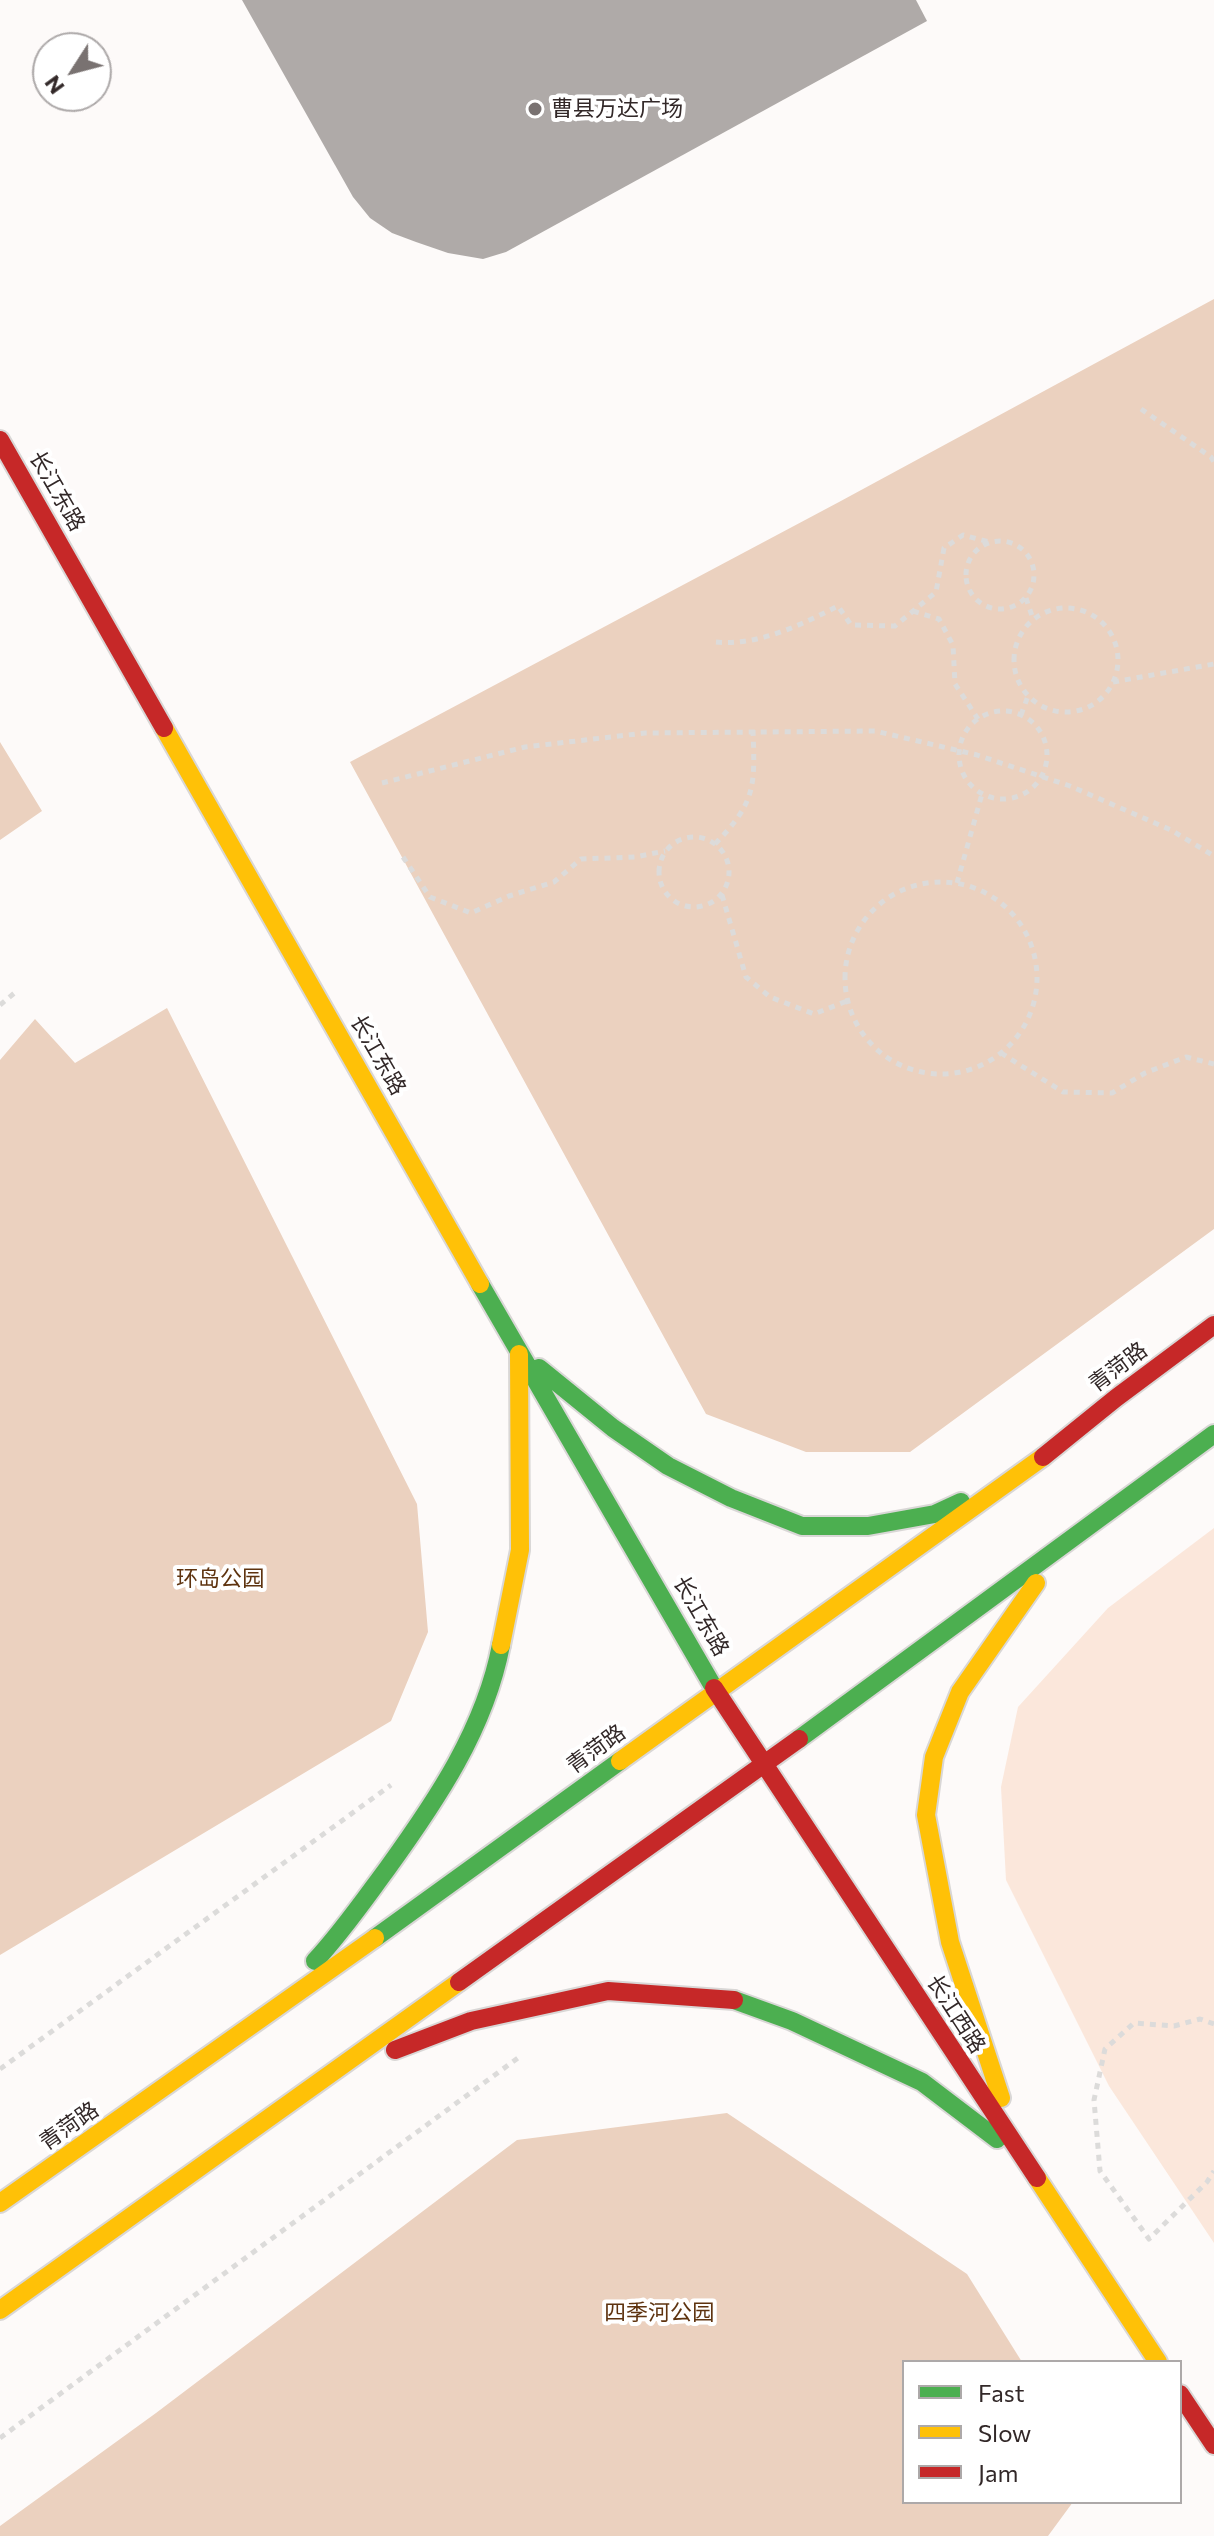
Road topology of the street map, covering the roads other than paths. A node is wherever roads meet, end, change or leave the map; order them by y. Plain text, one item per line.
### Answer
1 (0, 440) edge
2 (1214, 1325) edge
3 (519, 1352) junction
4 (1214, 1434) edge
5 (1021, 1475) junction
6 (1062, 1547) junction
7 (716, 1691) junction
8 (765, 1764) junction
9 (253, 2026) junction
10 (306, 2094) junction
11 (1021, 2157) junction
12 (0, 2203) edge
13 (0, 2310) edge
14 (1157, 2360) edge
15 (1182, 2397) edge
16 (1214, 2445) edge

1 - 3 main road, 长江东路
2 - 5 main road, 青菏路
3 - 5 main road
3 - 7 main road, 长江东路
3 - 9 main road
4 - 6 main road
5 - 7 main road, 青菏路
6 - 8 main road
6 - 11 main road
7 - 8 main road, 长江西路
7 - 9 main road, 青菏路
8 - 10 main road
8 - 11 main road, 长江西路
9 - 12 main road, 青菏路
10 - 11 main road
10 - 13 main road
11 - 14 main road, 长江西路
15 - 16 main road

